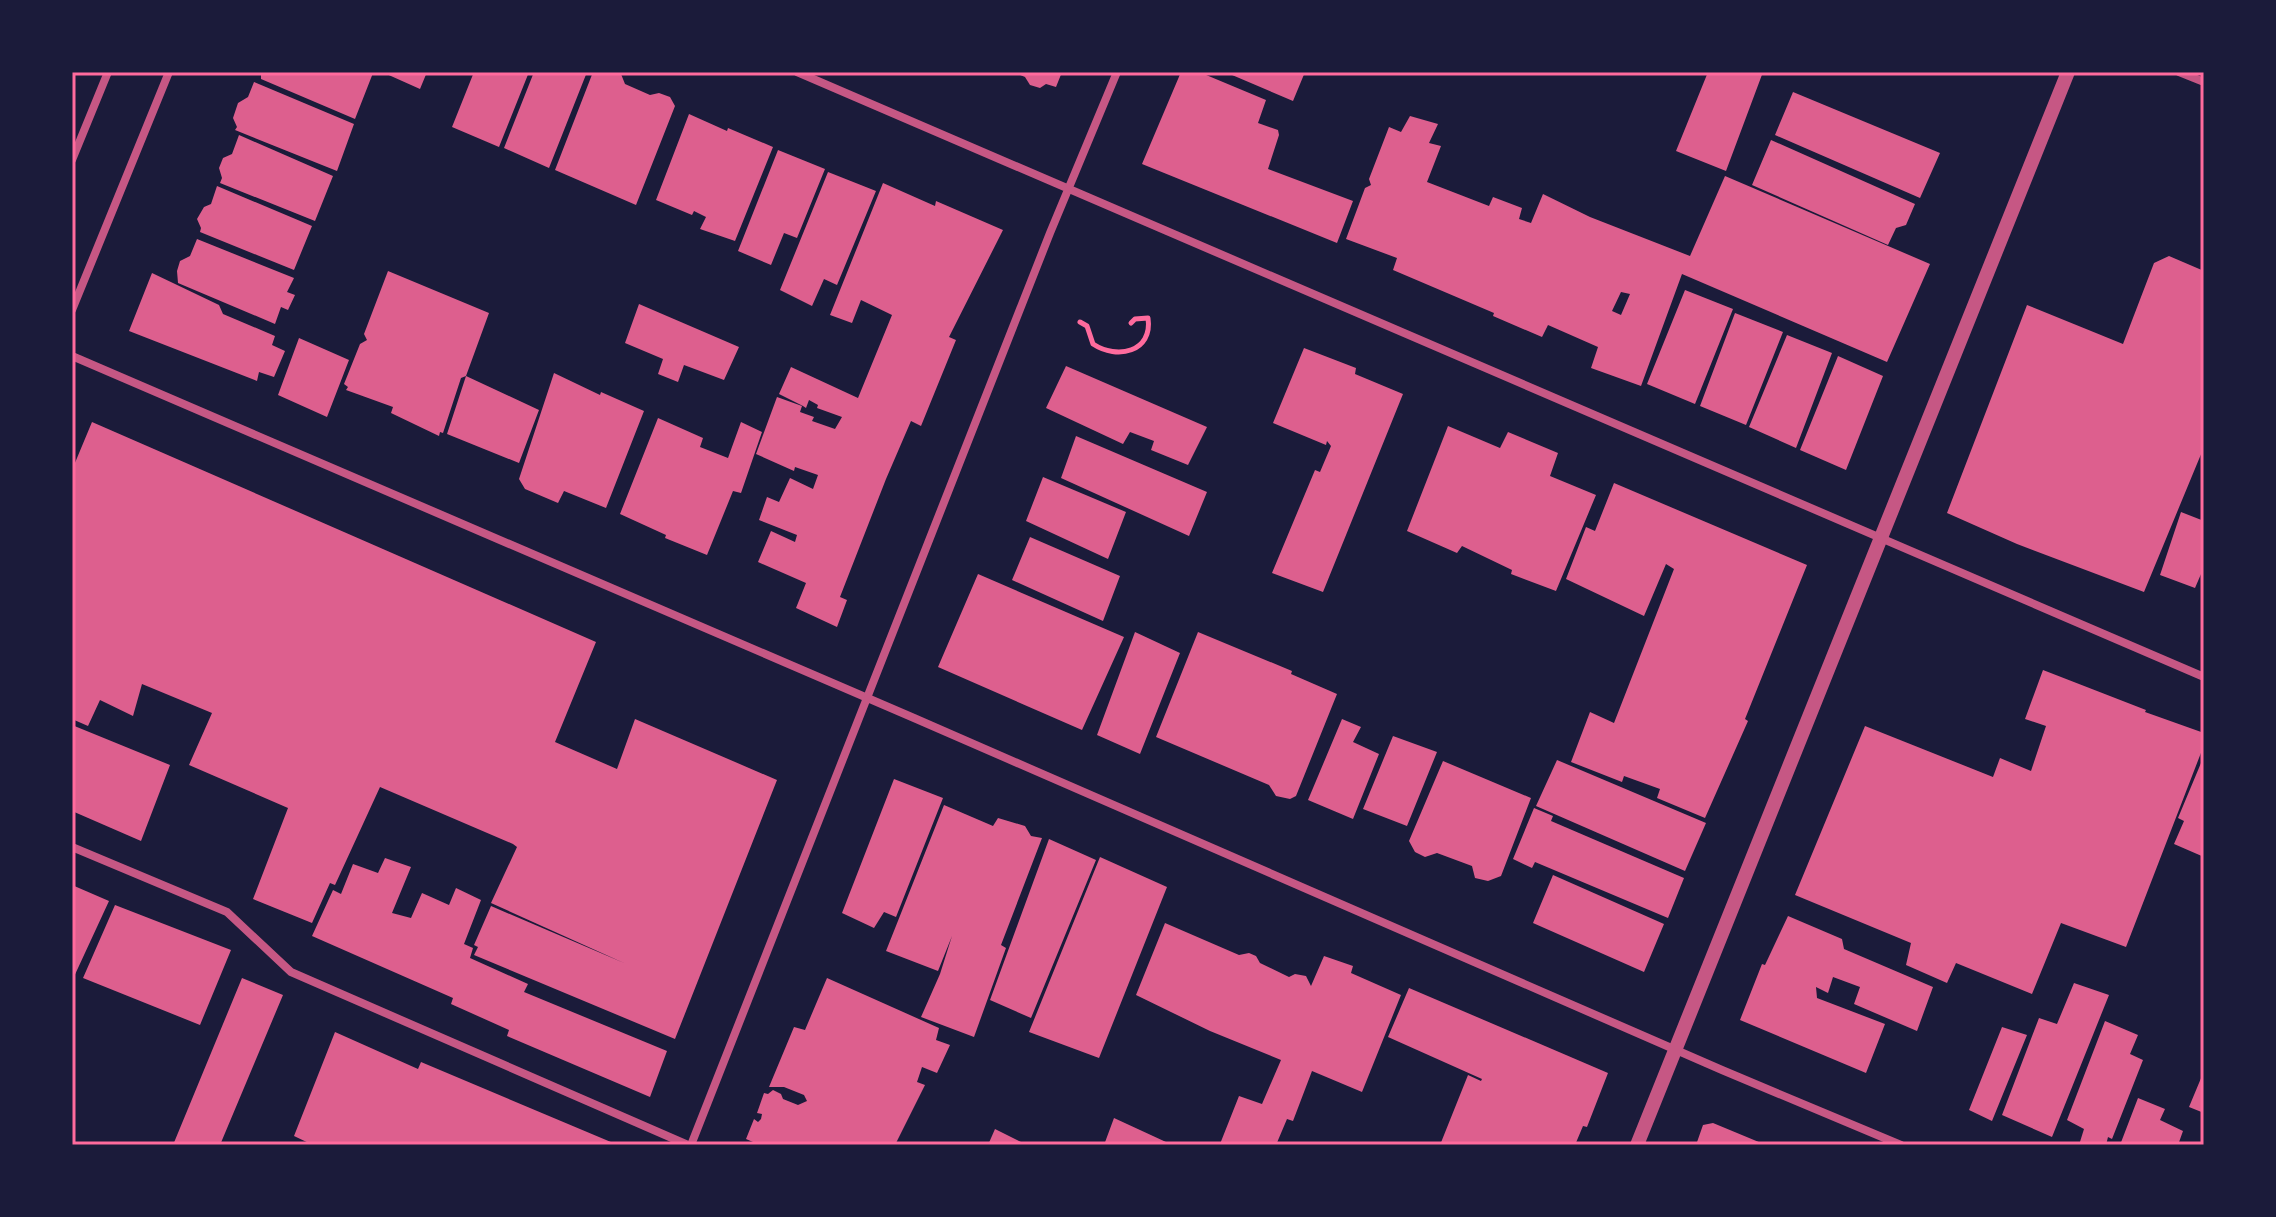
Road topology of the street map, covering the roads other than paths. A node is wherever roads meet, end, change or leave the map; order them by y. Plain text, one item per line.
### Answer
1 (108, 72) edge
2 (169, 72) edge
3 (797, 72) edge
4 (1117, 72) edge
5 (2068, 72) edge
6 (2179, 72) edge
7 (2204, 82) edge
8 (72, 160) edge
9 (1068, 188) junction
10 (72, 310) edge
11 (72, 356) edge
12 (1882, 540) junction
13 (2204, 677) edge
14 (867, 698) junction
15 (72, 847) edge
16 (1676, 1050) junction
17 (689, 1145) edge
18 (1637, 1145) edge
19 (1901, 1145) edge

1 - 8 street
2 - 10 street
3 - 9 street
4 - 9 street
5 - 12 street
6 - 7 street
9 - 12 street
9 - 14 street
11 - 14 street
12 - 13 street
12 - 16 street
14 - 16 street
14 - 17 street
15 - 17 street
16 - 18 street
16 - 19 street

